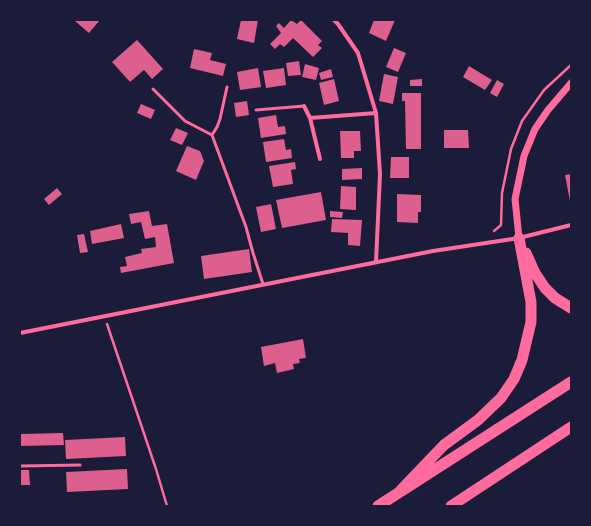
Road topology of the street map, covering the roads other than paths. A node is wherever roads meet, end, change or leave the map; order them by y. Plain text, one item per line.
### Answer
1 (334, 20) edge
2 (340, 22) edge
3 (571, 83) edge
4 (227, 88) dead end
5 (153, 89) dead end
6 (304, 106) joint
7 (256, 110) dead end
8 (376, 113) junction
9 (310, 118) junction
10 (212, 135) junction
11 (320, 159) dead end
12 (571, 225) edge
13 (519, 238) junction
14 (376, 262) junction
15 (263, 284) junction
16 (571, 308) edge
17 (20, 332) edge
18 (571, 382) edge
19 (571, 427) edge
20 (80, 465) dead end
21 (20, 466) edge
22 (399, 492) junction
23 (378, 506) edge
24 (451, 506) edge

1 - 2 street
2 - 8 street
3 - 13 street
4 - 10 lane
5 - 10 lane
6 - 7 lane
6 - 9 street
8 - 9 street
8 - 14 street
9 - 11 street
10 - 15 lane
12 - 13 street
13 - 14 street
13 - 16 highway
13 - 22 highway
14 - 15 street
15 - 17 street
18 - 22 highway
19 - 24 highway
20 - 21 lane
22 - 23 highway

